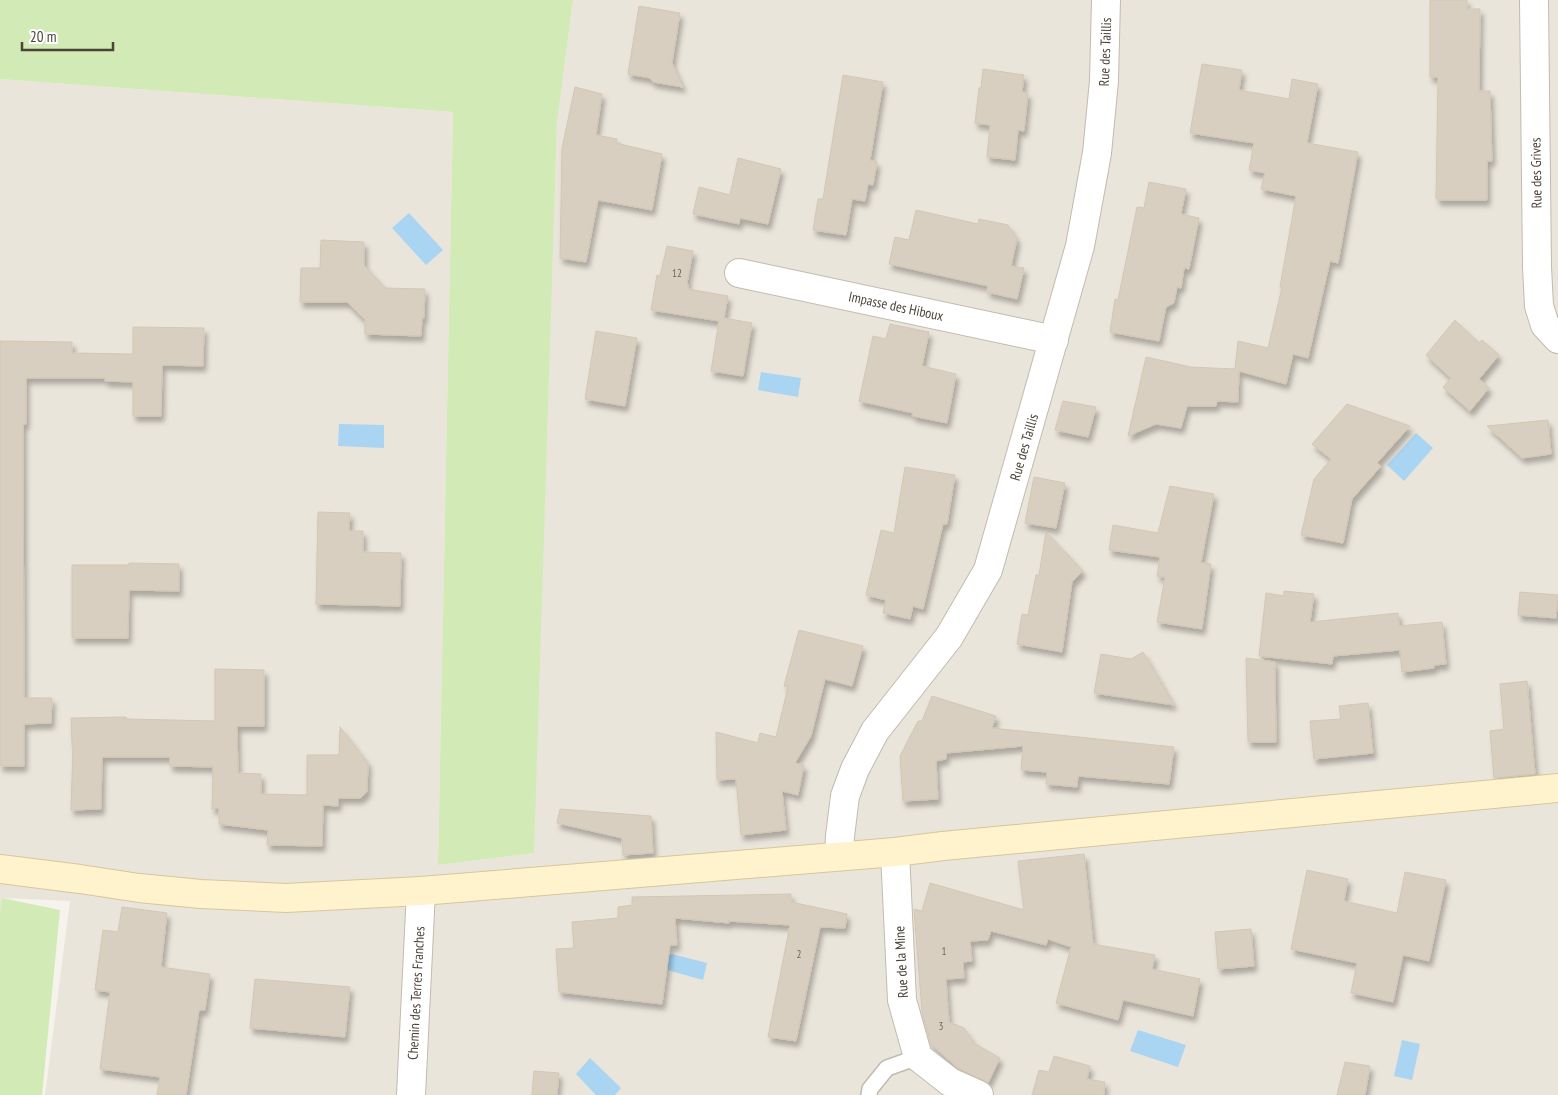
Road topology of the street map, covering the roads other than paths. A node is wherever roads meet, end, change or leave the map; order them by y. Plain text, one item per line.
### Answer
1 (1106, 0) edge
2 (1534, 0) edge
3 (739, 273) dead end
4 (1558, 339) edge
5 (1054, 340) junction
6 (1558, 788) edge
7 (895, 852) junction
8 (839, 855) junction
9 (0, 869) edge
10 (421, 891) junction
11 (918, 1057) junction
12 (411, 1095) edge
13 (869, 1095) edge
14 (979, 1095) edge

1 - 5 street, Rue des Taillis
2 - 4 street, Rue des Grives
3 - 5 street, Impasse des Hiboux
5 - 8 street, Rue des Taillis
6 - 7 main road
7 - 8 main road
7 - 11 street, Rue de la Mine
8 - 10 main road
9 - 10 main road
10 - 12 street, Chemin des Terres Franches
11 - 13 lane
11 - 14 street

